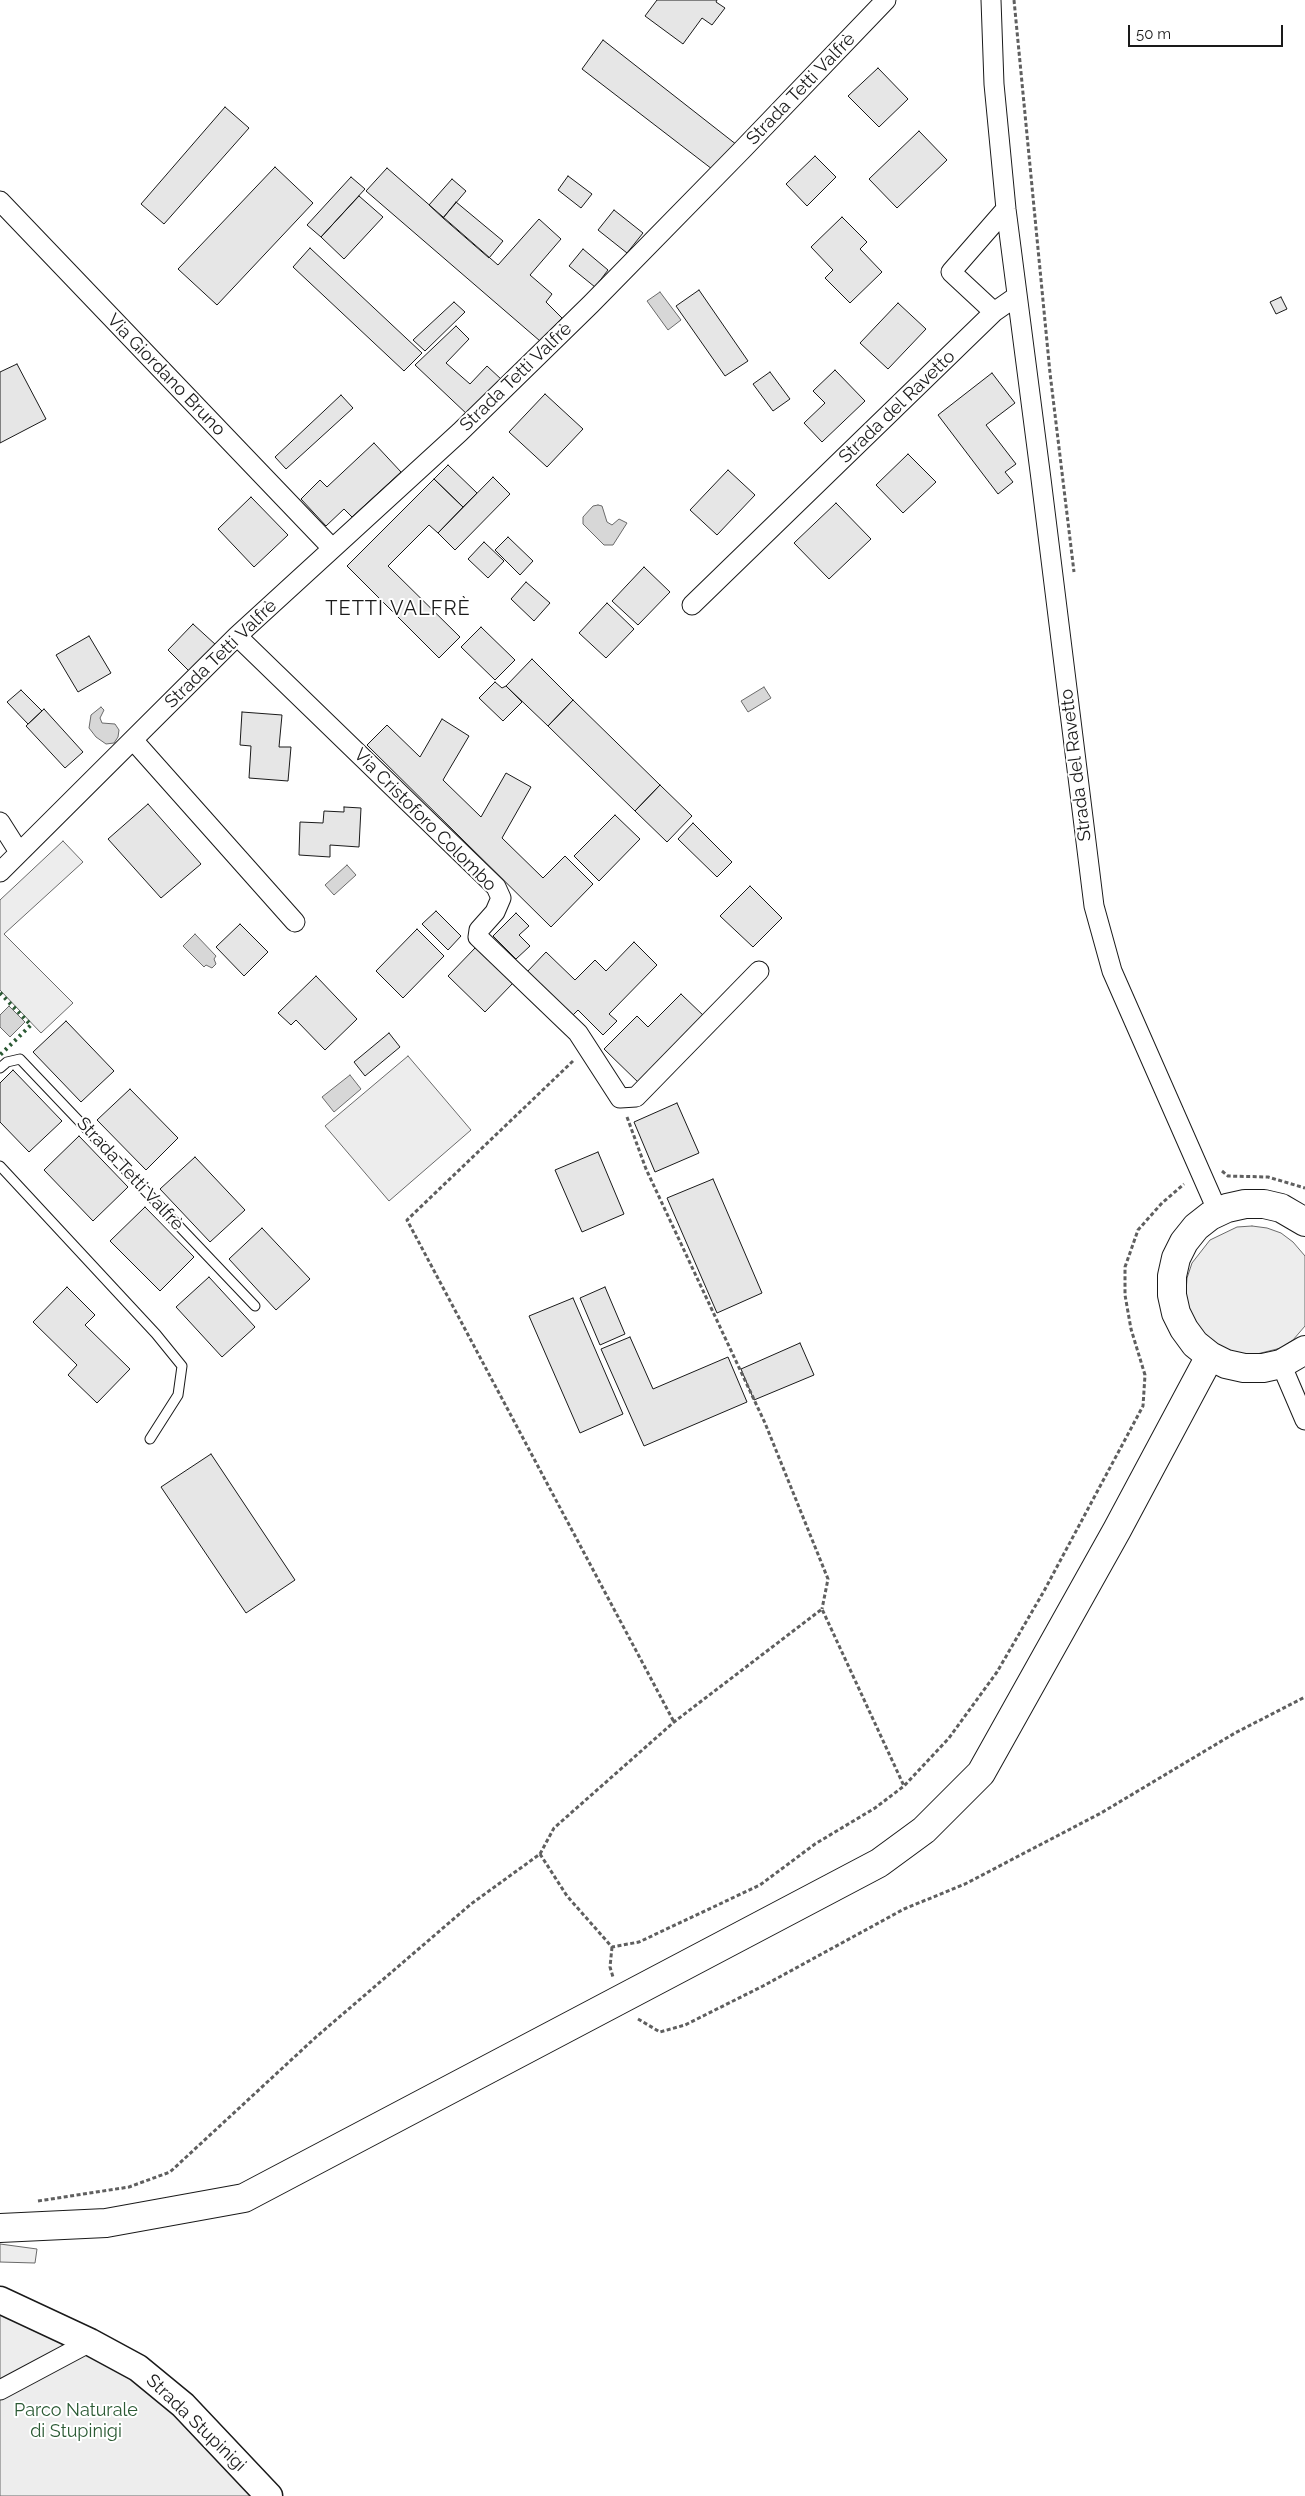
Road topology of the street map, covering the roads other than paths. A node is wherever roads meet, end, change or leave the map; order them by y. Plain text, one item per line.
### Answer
1 (886, 0) edge
2 (991, 0) edge
3 (0, 201) edge
4 (1006, 209) junction
5 (1017, 296) junction
6 (994, 312) junction
7 (332, 548) junction
8 (692, 606) dead end
9 (237, 636) junction
10 (133, 740) junction
11 (0, 822) edge
12 (19, 852) junction
13 (0, 872) edge
14 (295, 922) dead end
15 (759, 971) dead end
16 (0, 1068) edge
17 (0, 1166) edge
18 (1218, 1212) junction
19 (1305, 1222) edge
20 (255, 1306) dead end
21 (1305, 1350) edge
22 (1210, 1356) junction
23 (1281, 1364) junction
24 (1305, 1420) edge
25 (150, 1439) dead end
26 (0, 2228) edge
27 (0, 2300) edge
28 (90, 2342) junction
29 (0, 2390) edge
30 (269, 2496) edge

1 - 7 street, Strada Tetti Valfrè
2 - 4 street, Strada del Ravetto
3 - 7 street, Via Giordano Bruno
4 - 5 street, Strada del Ravetto
4 - 6 street
5 - 6 street, Strada del Ravetto
5 - 18 street, Strada del Ravetto
6 - 8 street, Strada del Ravetto
7 - 9 street, Strada Tetti Valfrè
9 - 10 street, Strada Tetti Valfrè
9 - 15 street, Via Cristoforo Colombo
10 - 12 street, Strada Tetti Valfrè
10 - 14 street
11 - 12 street
12 - 13 street, Strada Tetti Valfrè
16 - 20 lane, Strada Tetti Valfrè
17 - 25 lane
18 - 19 main road
18 - 22 main road
21 - 23 main road
22 - 23 main road
22 - 26 main road
23 - 24 street
27 - 28 main road, Strada Stupinigi
28 - 29 street
28 - 30 main road, Strada Stupinigi

